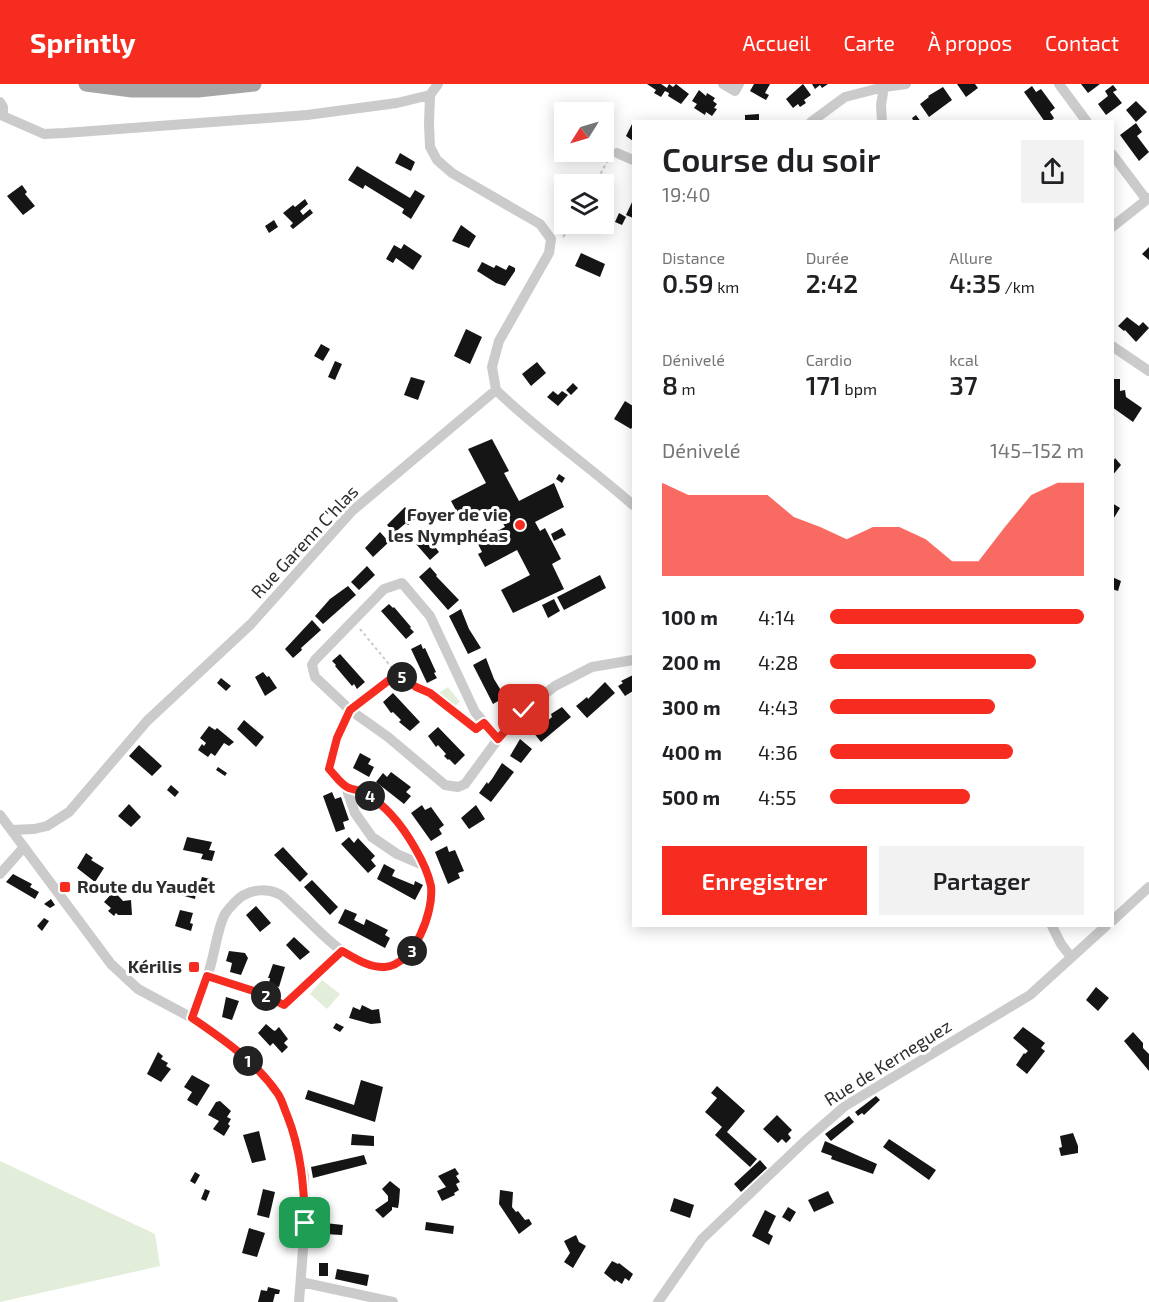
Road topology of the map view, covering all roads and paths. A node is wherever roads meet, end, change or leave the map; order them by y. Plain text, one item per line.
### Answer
1 (86, 84) edge
2 (254, 84) edge
3 (438, 84) edge
4 (723, 84) edge
5 (739, 84) edge
6 (906, 84) edge
7 (1059, 84) edge
8 (884, 85) edge
9 (430, 95) junction
10 (0, 102) edge
11 (2, 119) edge
12 (814, 120) edge
13 (882, 120) edge
14 (1086, 120) edge
15 (617, 153) joint
16 (1114, 156) edge
17 (632, 159) edge
18 (601, 174) edge
19 (1148, 199) edge
20 (1114, 225) edge
21 (566, 234) edge
22 (551, 239) junction
23 (1114, 347) edge
24 (1149, 371) edge
25 (496, 390) junction
26 (632, 504) edge
27 (353, 620) junction
28 (632, 660) edge
29 (397, 674) junction
30 (350, 710) junction
31 (484, 723) junction
32 (498, 739) junction
33 (346, 787) junction
34 (0, 814) edge
35 (12, 830) junction
36 (24, 847) junction
37 (425, 866) junction
38 (0, 874) edge
39 (1149, 887) edge
40 (1114, 919) edge
41 (1052, 927) edge
42 (1105, 927) edge
43 (342, 951) junction
44 (1071, 957) junction
45 (207, 976) junction
46 (284, 1005) joint
47 (192, 1018) junction
48 (301, 1282) junction
49 (299, 1302) edge
50 (393, 1302) edge
51 (658, 1302) edge

1 - 2 main road
3 - 9 street
4 - 5 street
6 - 8 street
7 - 14 street
8 - 12 street
8 - 13 street
9 - 11 street
9 - 22 street
10 - 11 street
15 - 17 street
15 - 18 path
16 - 19 street
19 - 20 street
21 - 22 path
22 - 25 street
23 - 24 street
25 - 26 street
25 - 35 street, Rue Garenn C'hlas
27 - 29 path
27 - 30 street
27 - 31 street
28 - 32 street
29 - 30 path
29 - 31 path
30 - 32 street
30 - 33 street
31 - 32 street
33 - 37 street
33 - 37 street
34 - 35 street
35 - 36 street
36 - 38 street
36 - 47 street
37 - 43 street
39 - 40 street
41 - 44 street
42 - 44 street, Rue de Kerneguez
43 - 45 street
43 - 46 lane
44 - 51 street, Rue de Kerneguez
45 - 46 path
45 - 47 street
47 - 48 street
48 - 49 street
48 - 50 street

